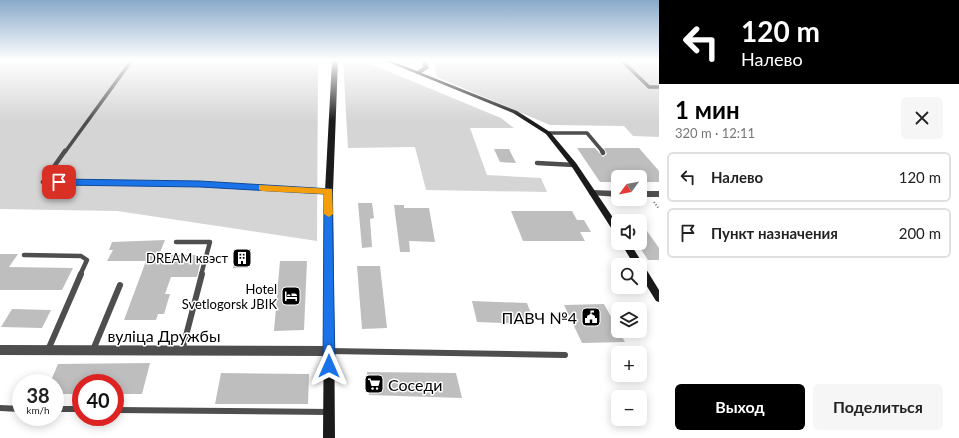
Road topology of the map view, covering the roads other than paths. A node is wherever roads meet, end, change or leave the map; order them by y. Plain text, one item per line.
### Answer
1 (117, 80) edge
2 (334, 80) edge
3 (437, 80) edge
4 (642, 80) edge
5 (659, 87) edge
6 (548, 133) junction
7 (603, 153) dead end
8 (537, 163) dead end
9 (574, 165) junction
10 (329, 191) junction
11 (593, 193) junction
12 (611, 194) edge
13 (647, 194) edge
14 (659, 194) edge
15 (611, 221) edge
16 (176, 242) dead end
17 (24, 255) dead end
18 (647, 279) edge
19 (120, 285) dead end
20 (659, 298) edge
21 (0, 350) edge
22 (48, 350) junction
23 (93, 350) junction
24 (182, 350) junction
25 (329, 351) junction
26 (565, 355) dead end
27 (0, 408) edge
28 (12, 409) edge
29 (124, 410) edge
30 (329, 412) junction
31 (329, 438) edge

1 - 10 lane
2 - 10 street
3 - 6 street
4 - 5 lane
6 - 7 lane
6 - 9 street
8 - 9 lane
9 - 11 street
10 - 25 street
11 - 12 street
11 - 15 street
13 - 14 street
16 - 24 lane
17 - 22 lane
18 - 20 street
19 - 23 lane
21 - 22 street, вуліца Дружбы
22 - 23 street, вуліца Дружбы
23 - 24 street, вуліца Дружбы
24 - 25 street, вуліца Дружбы
25 - 26 lane
25 - 30 street
27 - 28 lane
29 - 30 lane
30 - 31 street

